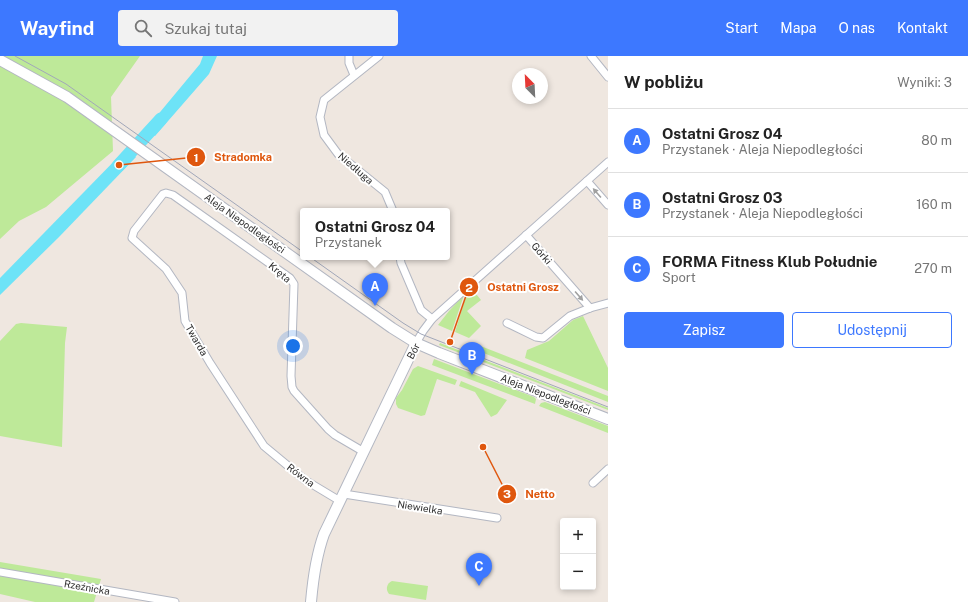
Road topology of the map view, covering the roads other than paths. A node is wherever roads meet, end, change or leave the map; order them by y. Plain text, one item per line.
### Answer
1 (348, 56) edge
2 (379, 56) edge
3 (591, 56) edge
4 (0, 60) edge
5 (607, 74) edge
6 (354, 75) junction
7 (608, 162) edge
8 (586, 181) junction
9 (608, 205) edge
10 (392, 208) edge
11 (526, 235) junction
12 (132, 238) joint
13 (400, 260) edge
14 (608, 303) edge
15 (590, 308) junction
16 (432, 319) junction
17 (507, 322) dead end
18 (416, 343) junction
19 (608, 419) edge
20 (264, 446) joint
21 (364, 452) junction
22 (608, 469) edge
23 (593, 483) dead end
24 (342, 498) junction
25 (497, 518) dead end
26 (0, 572) edge
27 (175, 602) edge
28 (311, 602) edge

1 - 6 street
2 - 6 street
3 - 5 street
4 - 18 street, Aleja Niepodległości
6 - 10 street, Niedługa
7 - 8 street, Bór
9 -> 8 street
8 - 11 street, Bór
11 -> 15 street, Górki
11 - 16 street, Bór
12 - 20 street, Twarda
12 - 21 street, Kręta
13 - 16 street
14 - 15 street
15 - 17 street
16 - 18 street, Bór
18 - 19 street, Aleja Niepodległości
18 - 21 street, Bór
20 - 24 street, Równa
21 - 24 street, Bór
22 - 23 street
24 - 25 street, Niewielka
24 - 28 street, Bór
26 - 27 street, Rzeźnicka

